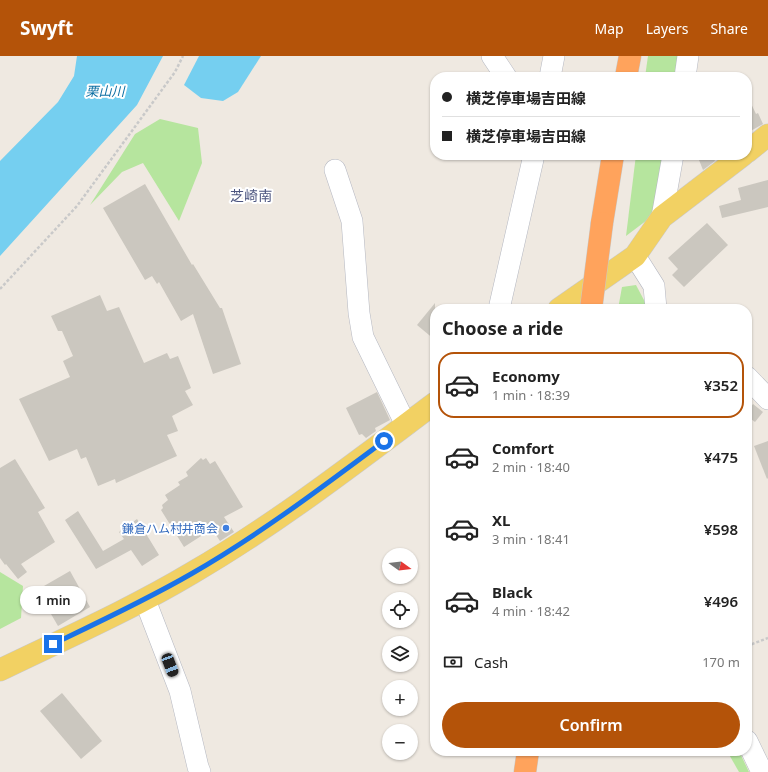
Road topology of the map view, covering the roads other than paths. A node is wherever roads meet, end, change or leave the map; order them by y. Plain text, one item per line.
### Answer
1 (492, 56) edge
2 (554, 56) edge
3 (630, 56) edge
4 (688, 56) edge
5 (503, 72) edge
6 (551, 72) edge
7 (627, 72) edge
8 (686, 72) edge
9 (768, 135) edge
10 (752, 148) edge
11 (533, 160) edge
12 (613, 160) edge
13 (672, 160) edge
14 (736, 160) edge
15 (335, 170) dead end
16 (662, 217) junction
17 (636, 256) junction
18 (499, 304) edge
19 (567, 304) edge
20 (592, 304) edge
21 (656, 304) edge
22 (752, 382) edge
23 (768, 399) edge
24 (430, 407) edge
25 (406, 424) junction
26 (145, 600) junction
27 (0, 670) edge
28 (752, 751) edge
29 (527, 756) edge
30 (200, 772) edge
31 (525, 772) edge
32 (762, 772) edge

1 - 5 street
2 - 6 street
3 - 7 highway
4 - 8 street
9 - 10 main road
11 - 18 street
12 - 20 highway, bridge
13 - 16 street
14 - 16 main road
15 - 25 street
16 - 17 main road
17 - 19 main road
17 - 21 street
22 - 23 street
24 - 25 main road
25 - 26 main road
26 - 27 main road
26 - 30 street
28 - 32 street
29 - 31 highway

